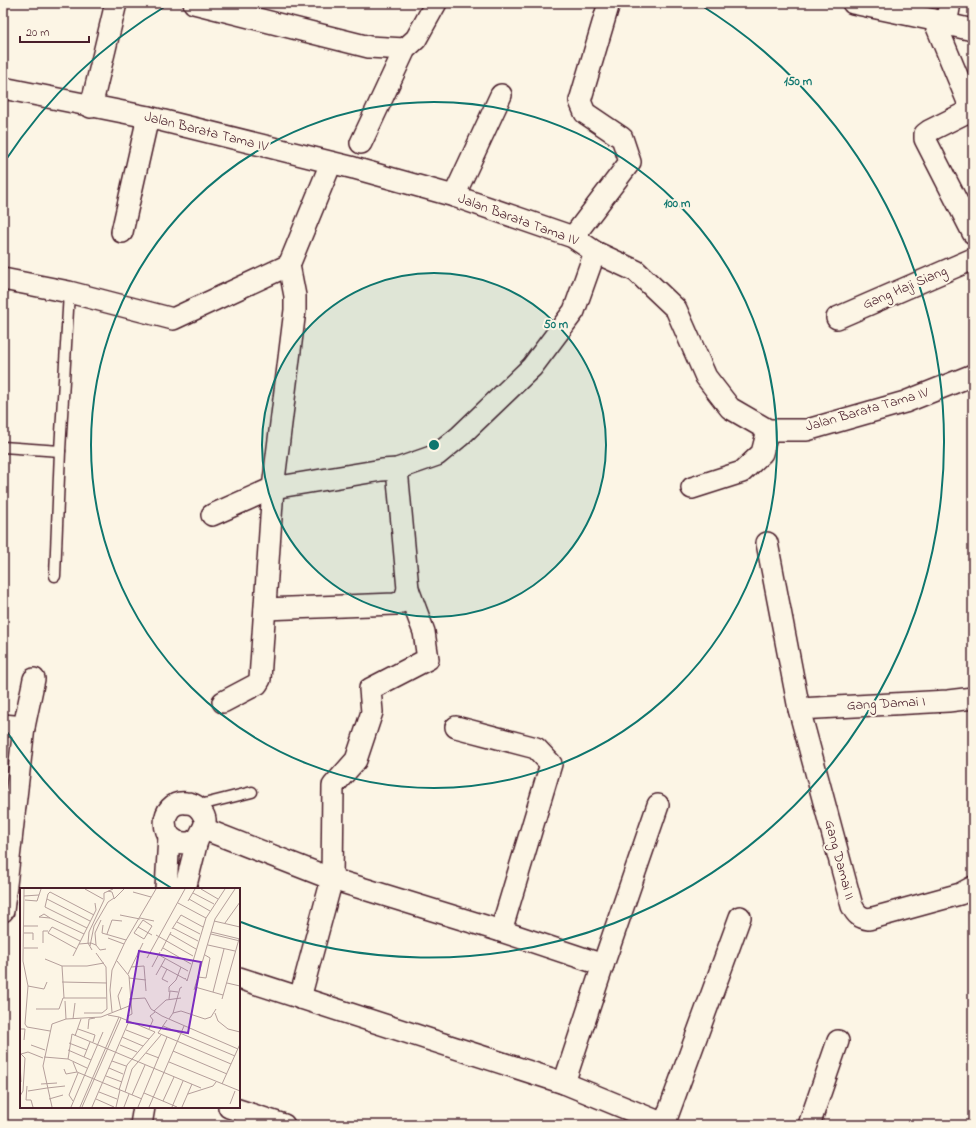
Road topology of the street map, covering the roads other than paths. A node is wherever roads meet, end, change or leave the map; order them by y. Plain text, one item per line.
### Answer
1 (116, 3) edge
2 (194, 3) edge
3 (436, 3) edge
4 (608, 3) edge
5 (853, 3) edge
6 (950, 3) edge
7 (940, 22) junction
8 (973, 30) edge
9 (405, 49) junction
10 (3, 88) edge
11 (501, 95) dead end
12 (91, 106) junction
13 (972, 112) edge
14 (148, 117) junction
15 (361, 143) dead end
16 (331, 163) junction
17 (454, 196) junction
18 (122, 232) dead end
19 (973, 233) edge
20 (574, 237) junction
21 (595, 252) junction
22 (973, 259) edge
23 (289, 265) junction
24 (3, 279) edge
25 (69, 292) junction
26 (837, 318) dead end
27 (973, 375) edge
28 (768, 430) junction
29 (3, 447) edge
30 (60, 450) junction
31 (397, 469) junction
32 (273, 488) junction
33 (692, 488) dead end
34 (212, 515) dead end
35 (767, 543) dead end
36 (55, 576) dead end
37 (408, 589) junction
38 (265, 609) junction
39 (34, 679) dead end
40 (973, 698) edge
41 (223, 702) dead end
42 (799, 709) junction
43 (3, 725) edge
44 (24, 727) junction
45 (456, 727) dead end
46 (252, 792) dead end
47 (658, 805) dead end
48 (196, 806) junction
49 (201, 834) junction
50 (169, 836) junction
51 (332, 879) junction
52 (4, 885) edge
53 (973, 887) edge
54 (166, 888) edge
55 (185, 888) edge
56 (3, 910) edge
57 (740, 916) dead end
58 (501, 931) junction
59 (603, 965) junction
60 (240, 978) edge
61 (300, 998) junction
62 (838, 1041) dead end
63 (564, 1083) junction
64 (144, 1108) edge
65 (233, 1108) edge
66 (141, 1125) edge
67 (284, 1125) edge
68 (664, 1125) edge
69 (809, 1125) edge

1 - 12 street
2 - 9 street
3 - 9 street
4 - 20 street
5 - 7 street
6 - 7 street
7 - 8 street
7 - 13 street
9 - 15 street
10 - 12 street, Jalan Barata Tama IV
11 - 17 street
12 - 14 street, Jalan Barata Tama IV
13 - 19 street
14 - 16 street, Jalan Barata Tama IV
14 - 18 street
16 - 17 street, Jalan Barata Tama IV
16 - 23 street
17 - 20 street, Jalan Barata Tama IV
20 - 21 street, Jalan Barata Tama IV
21 - 28 street, Jalan Barata Tama IV
21 - 31 street
22 - 26 street, Gang Haji Siang
23 - 25 street
23 - 32 street
24 - 25 street
25 - 30 lane
27 - 28 street, Jalan Barata Tama IV
28 - 33 street
29 - 30 lane
30 - 36 lane
31 - 32 street
31 - 37 street
32 - 34 street
32 - 38 street
35 - 42 street
37 - 38 street
37 - 51 street
38 - 41 street
39 - 44 street
40 - 42 street, Gang Damai I
42 - 53 street, Gang Damai II
43 - 44 street
44 - 52 street
45 - 58 street
46 - 48 lane
47 - 59 street
48 - 49 street
48 - 50 street
49 - 50 street
49 - 51 street
49 - 55 street
50 - 54 street
51 - 58 street
51 - 61 street
52 - 56 street
57 - 68 street
58 - 59 street
59 - 63 street
60 - 61 street
61 - 63 street
62 - 69 street
63 - 68 street
64 - 66 street
65 - 67 street

